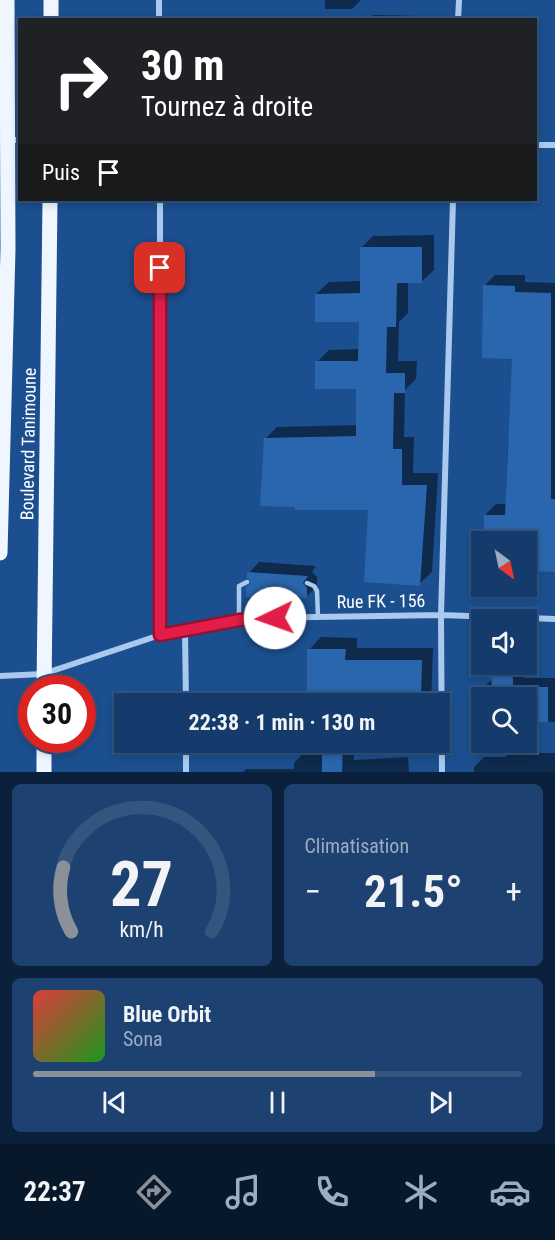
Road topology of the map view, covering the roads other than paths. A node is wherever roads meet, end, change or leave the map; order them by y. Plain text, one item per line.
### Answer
1 (7, 0) edge
2 (51, 0) edge
3 (159, 0) edge
4 (459, 0) edge
5 (51, 18) edge
6 (159, 18) edge
7 (458, 18) edge
8 (9, 140) edge
9 (537, 144) edge
10 (555, 145) edge
11 (50, 201) edge
12 (160, 201) edge
13 (453, 201) edge
14 (1, 436) edge
15 (0, 553) edge
16 (247, 582) dead end
17 (307, 583) dead end
18 (441, 615) junction
19 (318, 617) junction
20 (555, 619) edge
21 (239, 620) junction
22 (185, 631) junction
23 (160, 635) junction
24 (44, 675) edge
25 (59, 675) edge
26 (0, 676) edge
27 (18, 678) edge
28 (186, 693) edge
29 (44, 753) edge
30 (186, 753) edge
31 (44, 772) edge
32 (186, 772) edge
33 (442, 772) edge

1 - 8 main road, Boulevard Tanimoune
2 - 5 main road
3 - 6 street
4 - 7 street
8 - 14 main road, Boulevard Tanimoune
9 - 10 street
11 - 24 main road, Boulevard Tanimoune
12 - 23 street
13 - 18 street
14 - 15 main road, Boulevard Tanimoune
16 - 21 lane
17 - 19 lane
18 - 19 street, Rue FK - 156
18 - 20 street, Rue FK - 156
18 - 33 street
19 - 21 street, Rue FK - 156
21 - 22 street, Rue FK - 156
22 - 23 street, Rue FK - 156
22 - 28 street
23 - 25 street, Rue FK - 156
26 - 27 street, Rue FK - 156
29 - 31 main road
30 - 32 street

